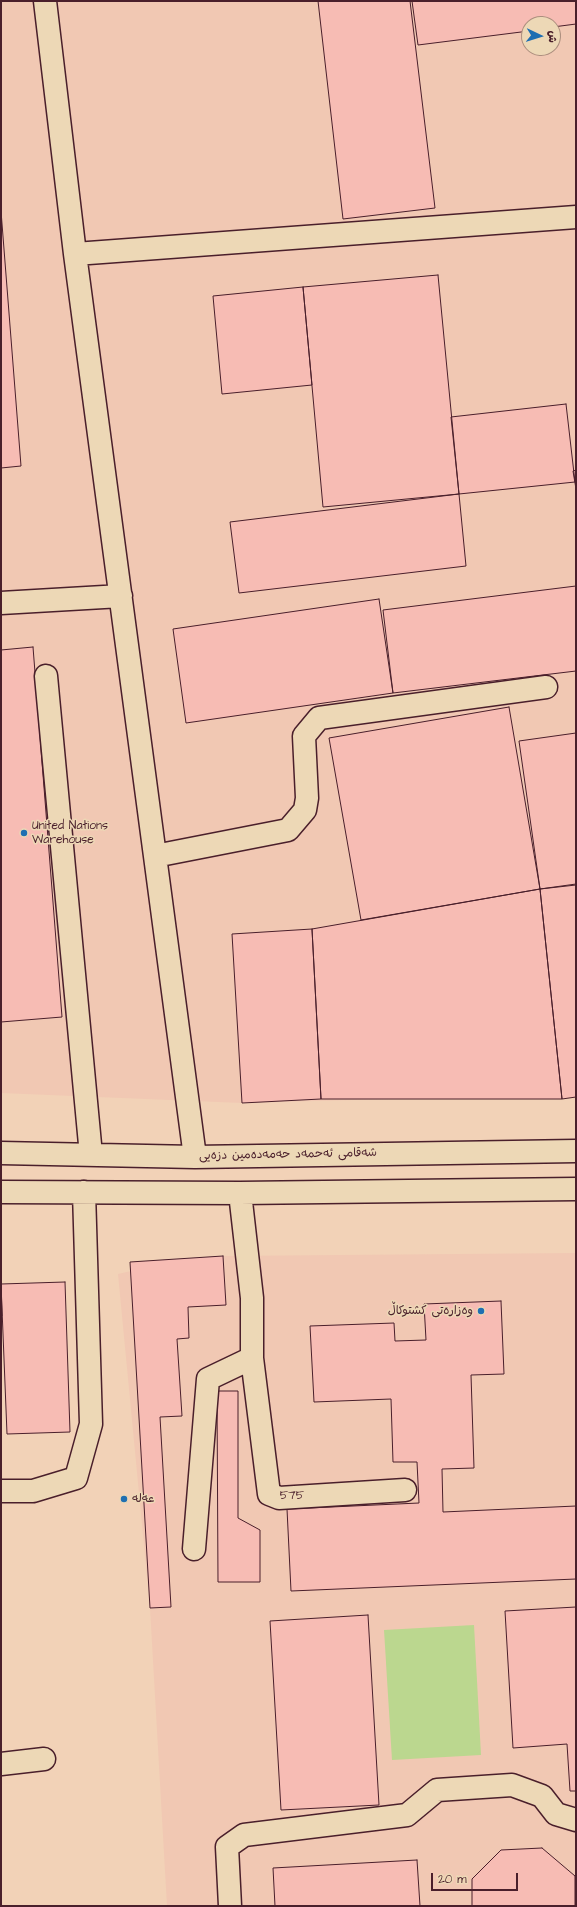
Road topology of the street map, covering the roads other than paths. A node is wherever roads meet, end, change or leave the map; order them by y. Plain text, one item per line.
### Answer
1 (45, 1) edge
2 (576, 218) edge
3 (75, 254) junction
4 (121, 596) junction
5 (1, 603) edge
6 (46, 676) dead end
7 (546, 688) dead end
8 (155, 856) junction
9 (576, 1151) edge
10 (1, 1153) edge
11 (91, 1155) junction
12 (195, 1157) junction
13 (576, 1189) edge
14 (1, 1192) edge
15 (84, 1192) junction
16 (240, 1193) junction
17 (252, 1358) junction
18 (405, 1490) dead end
19 (1, 1491) edge
20 (194, 1549) dead end
21 (44, 1759) dead end
22 (1, 1764) edge
23 (576, 1820) edge
24 (230, 1906) edge

1 - 3 street
2 - 3 street
3 - 4 street
4 - 5 street
4 - 8 street
6 - 11 street
7 - 8 street
8 - 12 street
9 - 12 street, شەقامی ئەحمەد حەمەدەمین دزەیی
10 - 11 street, شەقامی ئەحمەد حەمەدەمین دزەیی
11 - 12 street, شەقامی ئەحمەد حەمەدەمین دزەیی
13 - 16 street
14 - 15 street
15 - 16 street
15 - 19 street
16 - 17 street
17 - 18 street, 575
17 - 20 street
21 - 22 street
23 - 24 street

